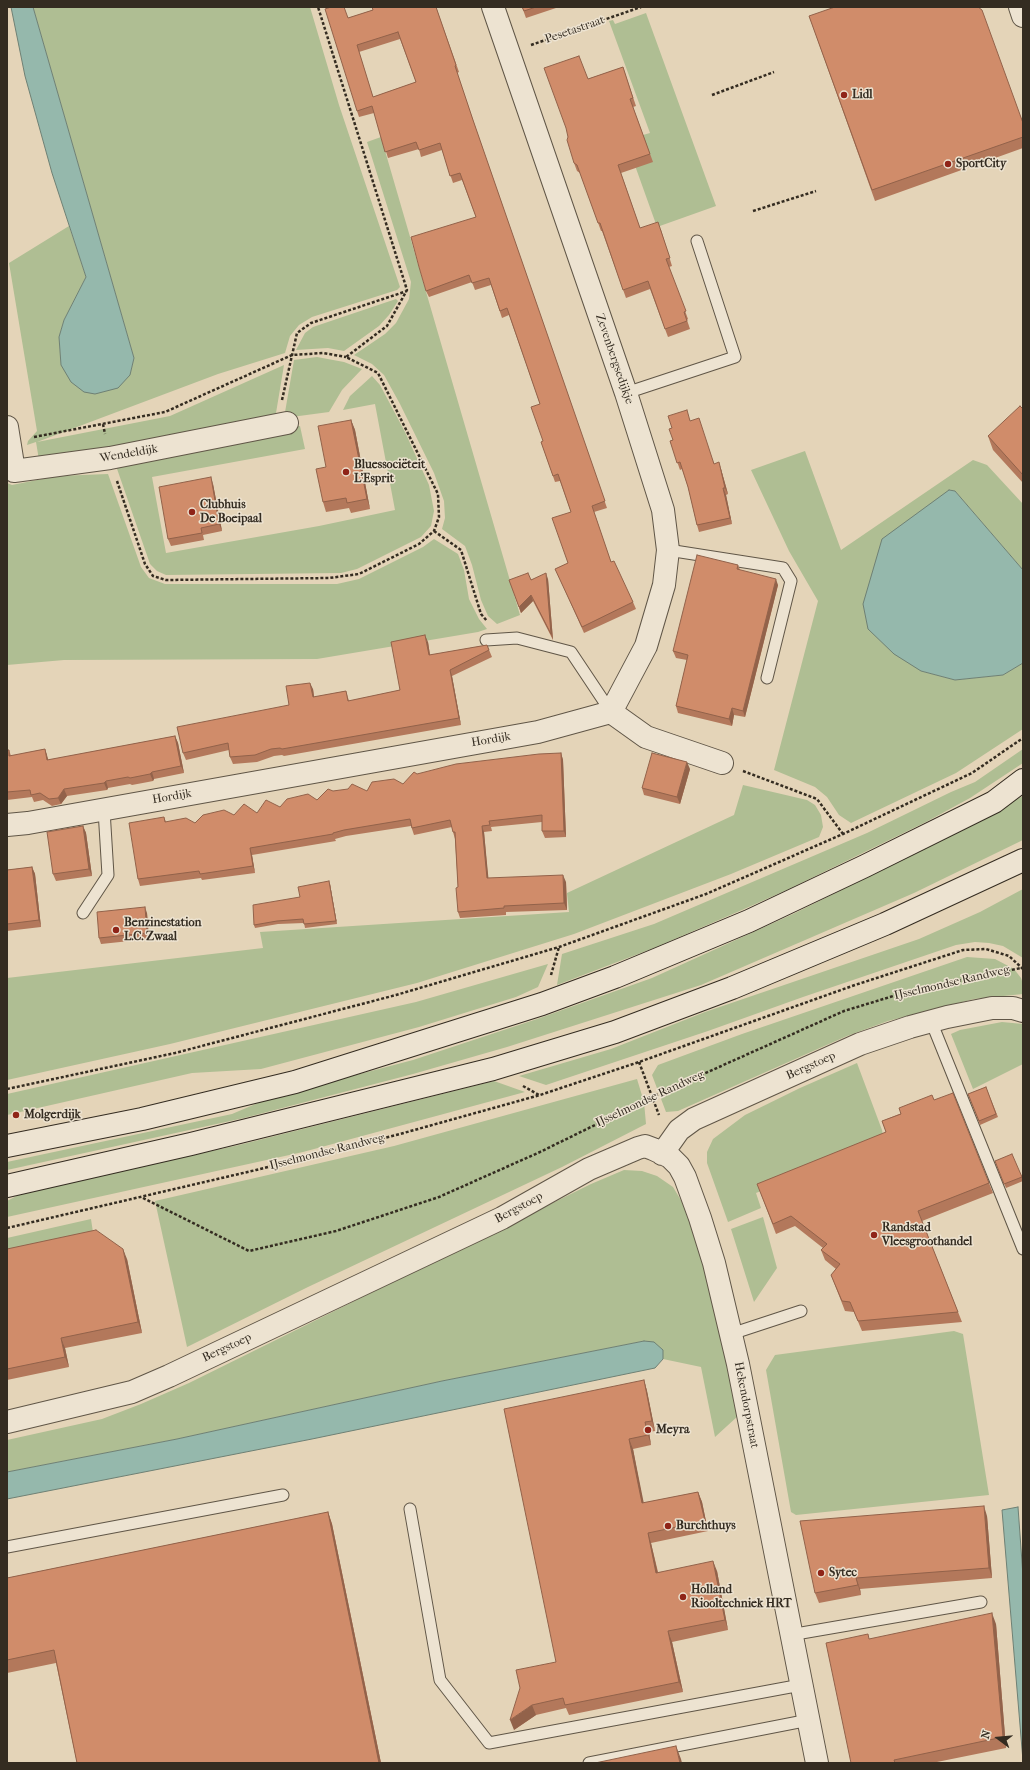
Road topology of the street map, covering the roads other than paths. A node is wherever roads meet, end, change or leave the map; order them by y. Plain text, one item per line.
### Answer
1 (493, 7) edge
2 (1020, 7) edge
3 (1023, 16) edge
4 (696, 241) dead end
5 (626, 393) junction
6 (282, 424) road end
7 (8, 434) edge
8 (668, 550) junction
9 (486, 640) dead end
10 (767, 678) dead end
11 (611, 712) junction
12 (722, 763) road end
13 (1023, 780) edge
14 (104, 810) junction
15 (7, 825) edge
16 (1023, 860) edge
17 (83, 913) dead end
18 (1023, 1011) edge
19 (931, 1021) junction
20 (7, 1146) edge
21 (662, 1154) junction
22 (7, 1186) edge
23 (1023, 1249) edge
24 (801, 1311) dead end
25 (731, 1334) junction
26 (7, 1422) edge
27 (283, 1495) dead end
28 (410, 1509) dead end
29 (7, 1547) edge
30 (981, 1602) dead end
31 (790, 1635) junction
32 (801, 1685) junction
33 (808, 1720) junction
34 (589, 1763) edge
35 (817, 1763) edge

1 - 5 street, Zevenbergsedijkje
2 - 3 street
4 - 5 lane
5 - 8 street, Zevenbergsedijkje
6 - 7 street, Wendeldijk
8 - 10 lane
8 - 11 street, Zevenbergsedijkje
9 - 11 lane
11 - 12 street
11 - 14 street, Hordijk
13 - 20 street
14 - 15 street, Hordijk
14 - 17 lane
16 - 22 street
18 - 19 street, Bergstoep
19 - 21 street, Bergstoep
19 - 23 lane
21 - 25 street, Hekendorpstraat
21 - 26 street, Bergstoep
24 - 25 lane
25 - 31 street, Hekendorpstraat
27 - 29 lane
28 - 32 lane
30 - 31 lane
31 - 32 street, Hekendorpstraat
32 - 33 street, Hekendorpstraat
33 - 34 lane
33 - 35 street, Hekendorpstraat

